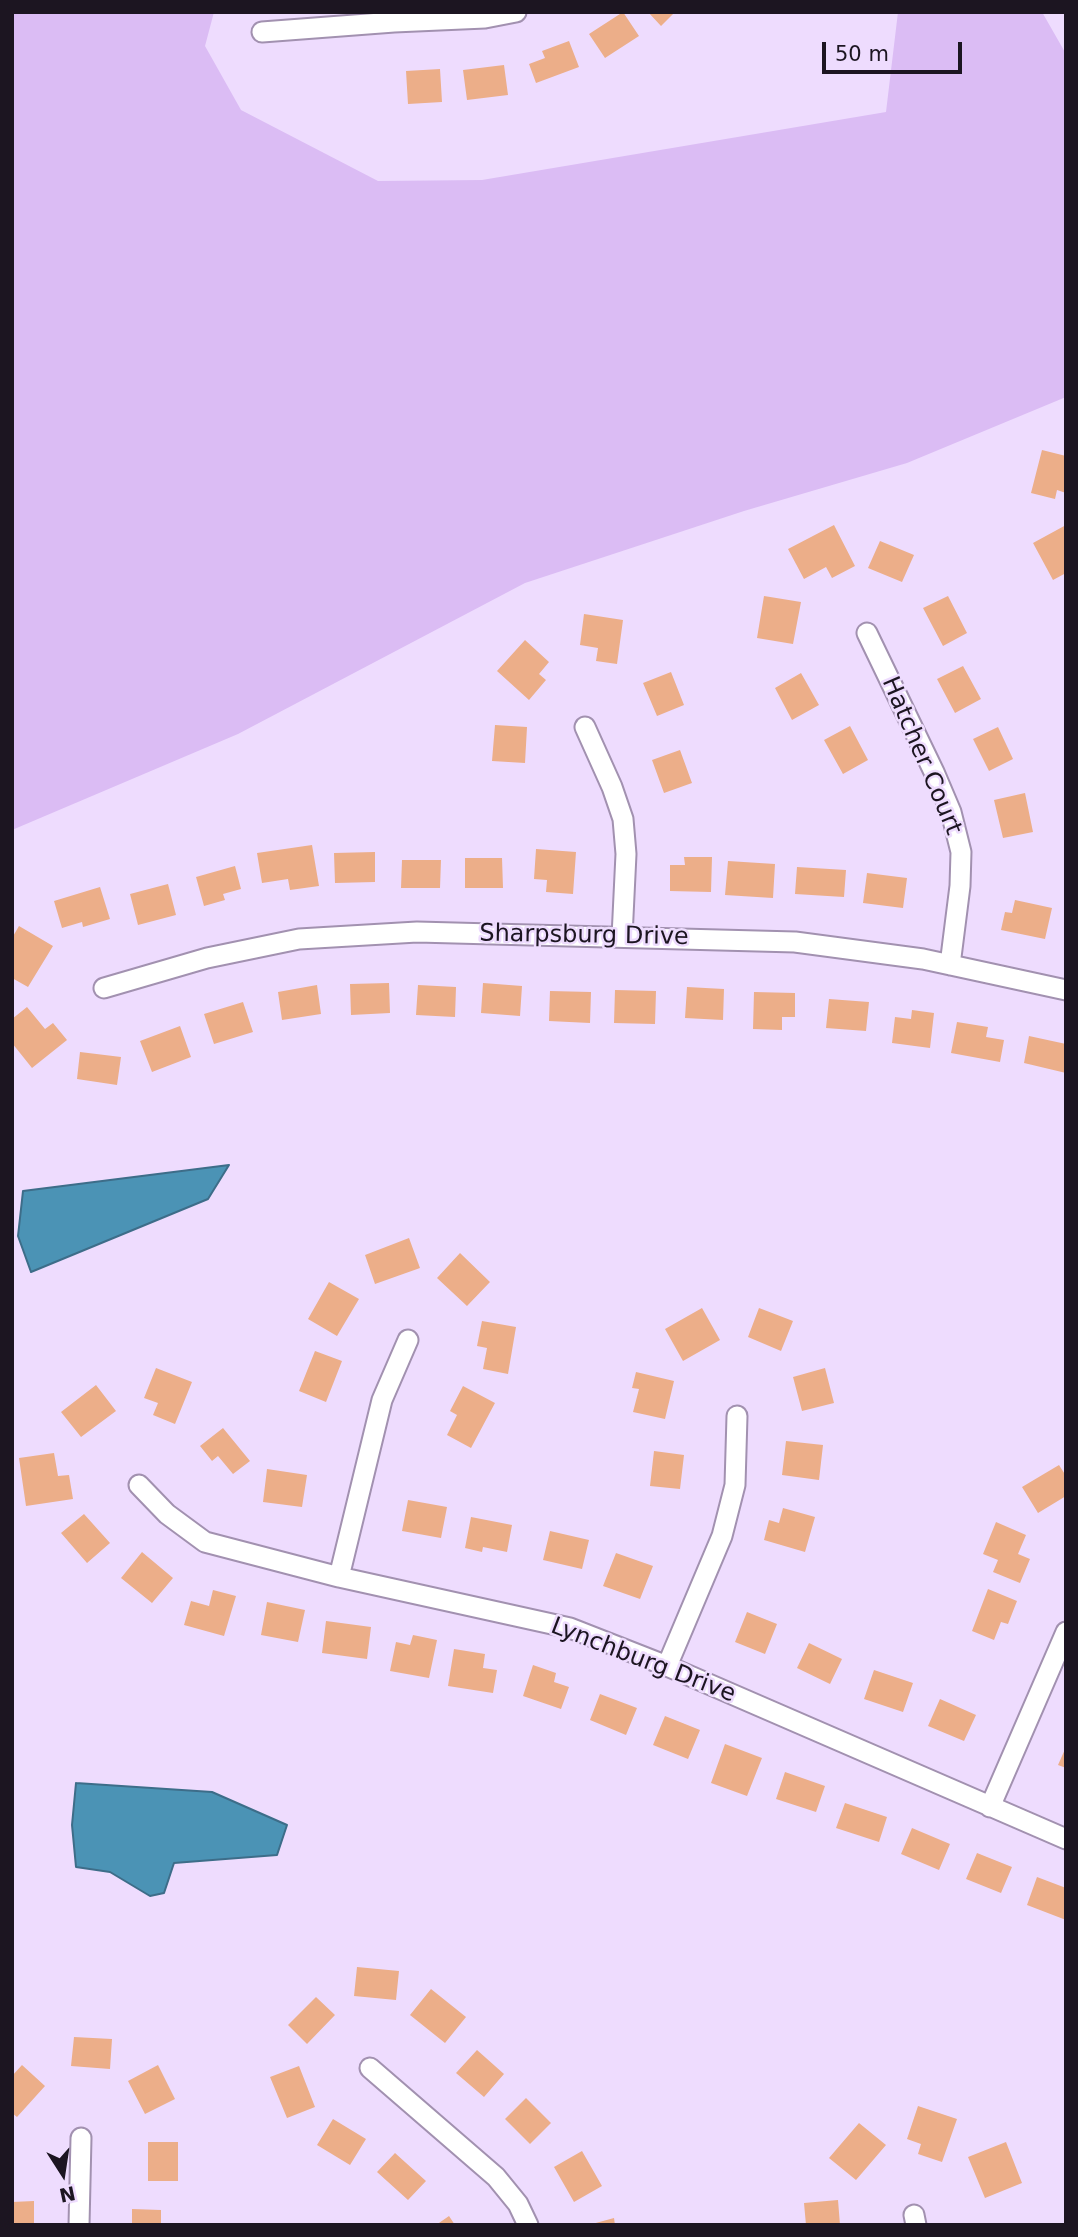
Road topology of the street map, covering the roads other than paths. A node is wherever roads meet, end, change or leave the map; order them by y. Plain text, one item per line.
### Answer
1 (516, 12) edge
2 (393, 17) edge
3 (262, 32) dead end
4 (867, 633) dead end
5 (585, 727) dead end
6 (622, 937) junction
7 (950, 965) junction
8 (104, 988) dead end
9 (1066, 990) edge
10 (408, 1340) dead end
11 (737, 1416) dead end
12 (139, 1485) dead end
13 (339, 1577) junction
14 (1066, 1632) edge
15 (667, 1666) junction
16 (990, 1807) junction
17 (1066, 1839) edge
18 (370, 2068) dead end
19 (81, 2138) dead end
20 (79, 2225) edge
21 (528, 2225) edge

1 - 2 street
2 - 3 street
4 - 7 street, Hatcher Court
5 - 6 street
6 - 7 street, Sharpsburg Drive
6 - 8 street, Sharpsburg Drive
7 - 9 street, Sharpsburg Drive
10 - 13 street
11 - 15 street
12 - 13 street, Lynchburg Drive
13 - 15 street, Lynchburg Drive
14 - 16 street
15 - 16 street, Lynchburg Drive
16 - 17 street, Lynchburg Drive
18 - 21 street
19 - 20 street

